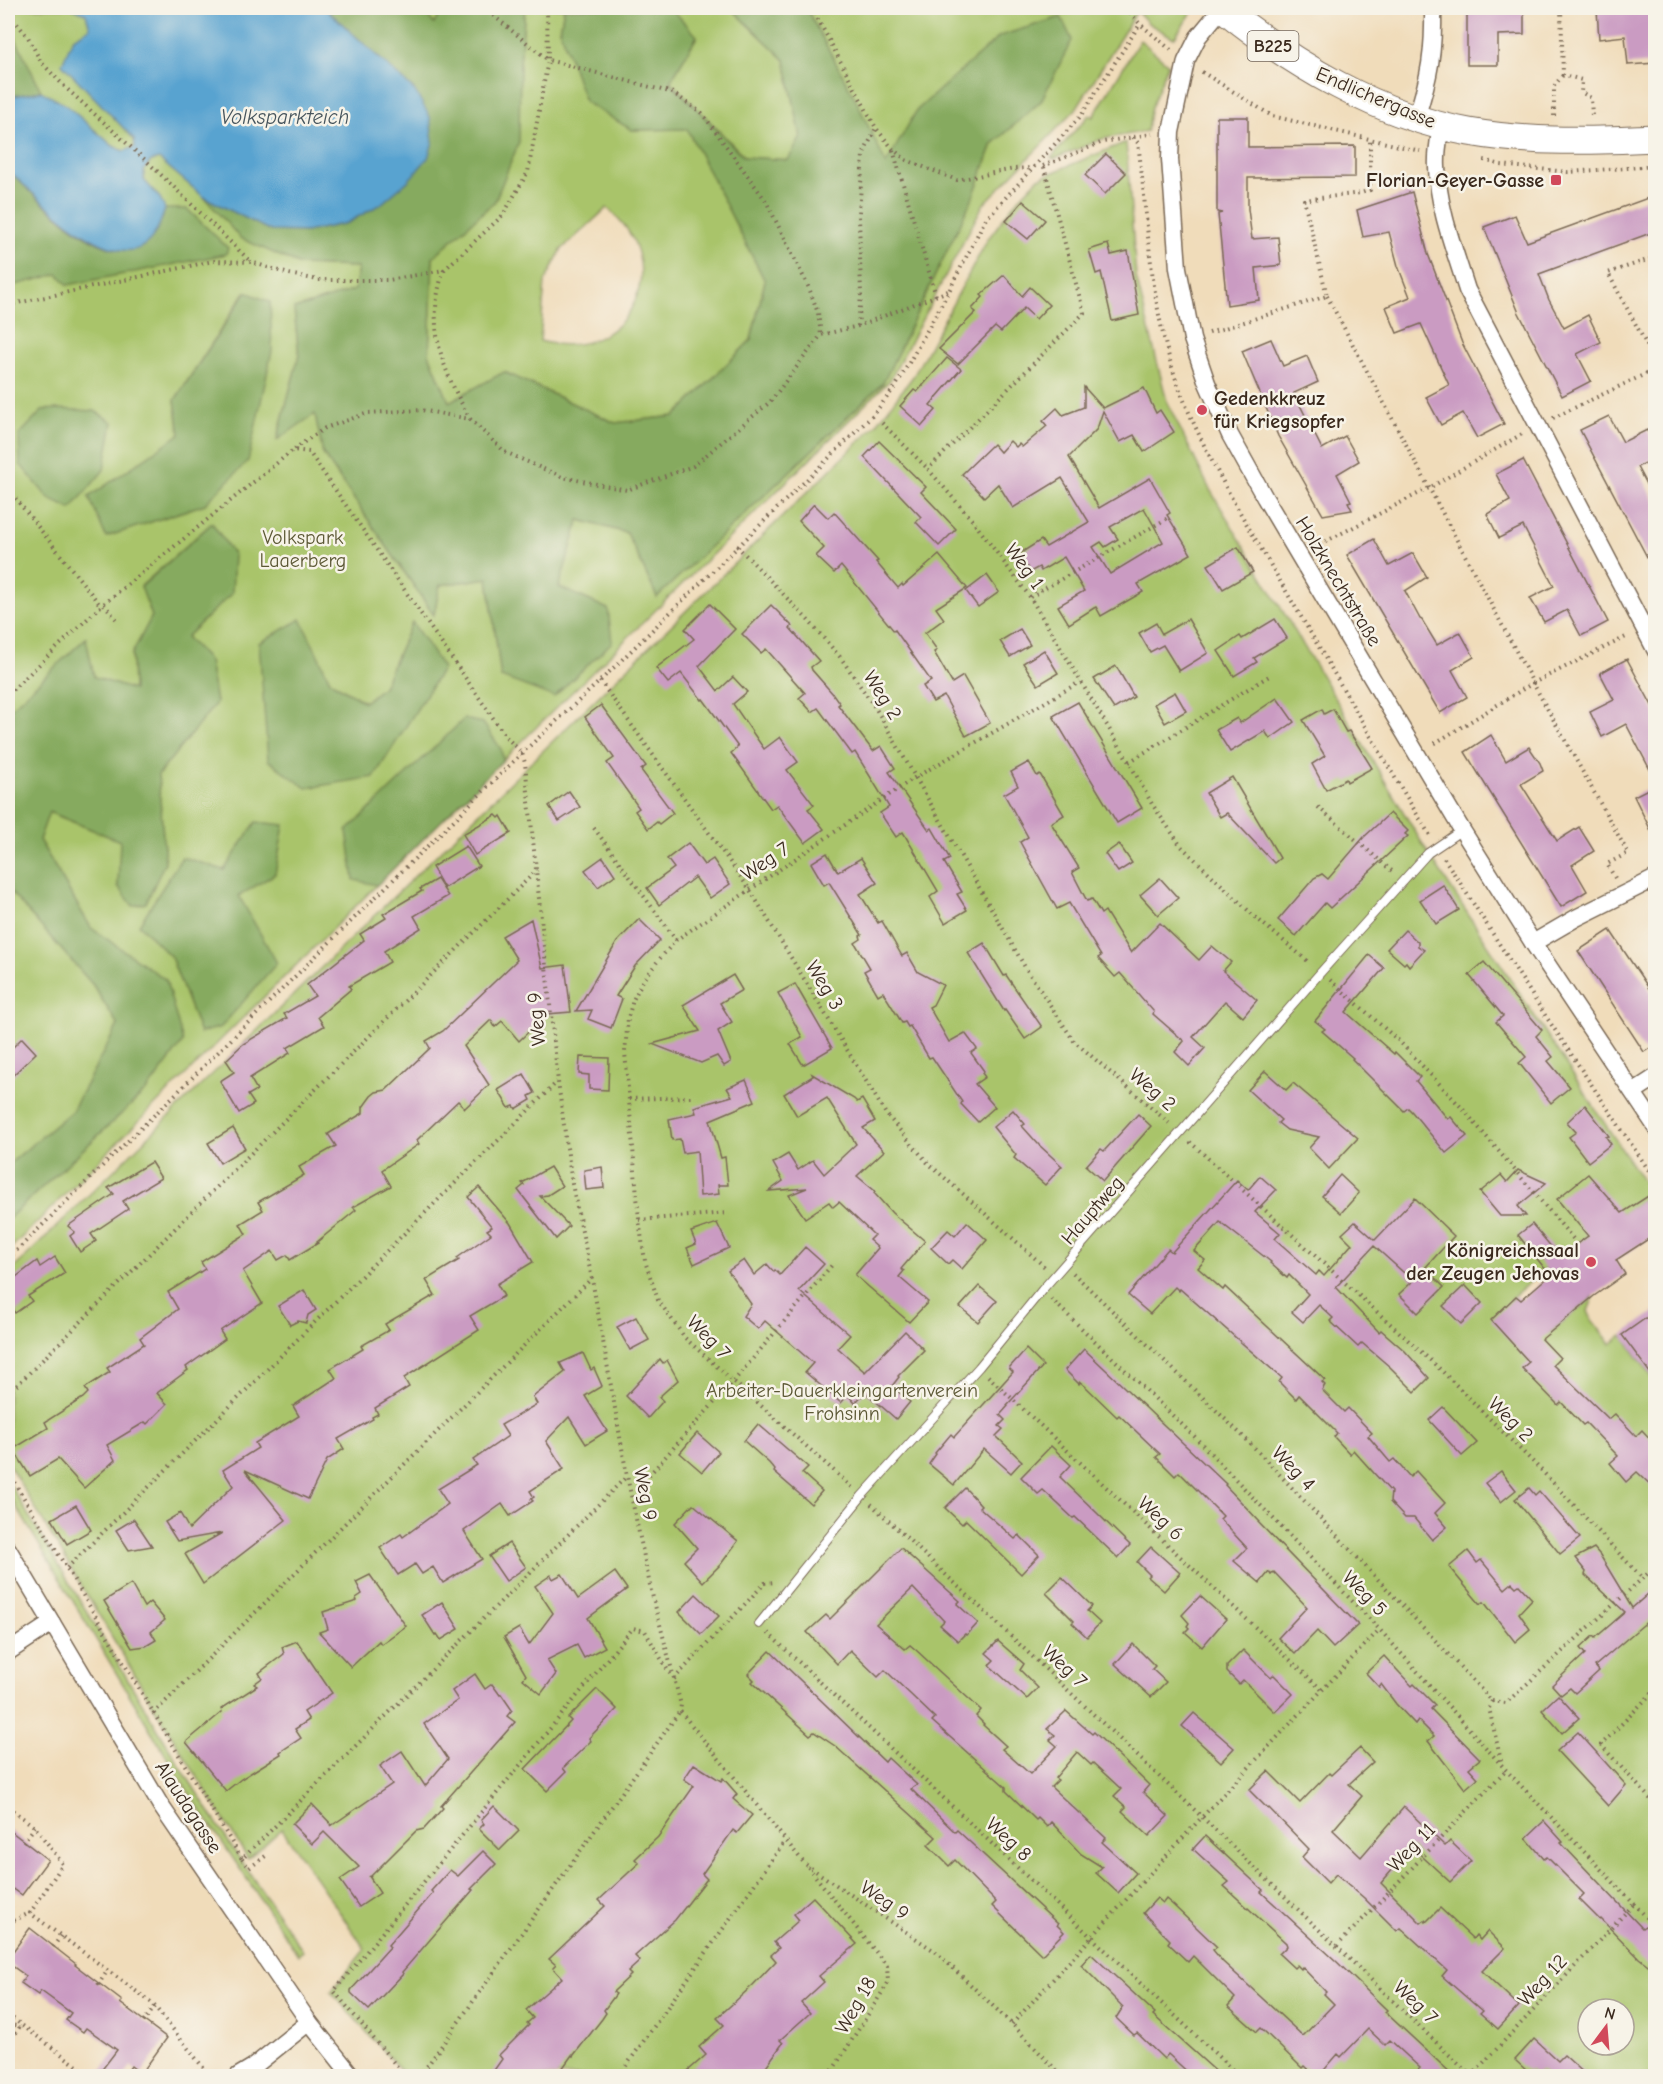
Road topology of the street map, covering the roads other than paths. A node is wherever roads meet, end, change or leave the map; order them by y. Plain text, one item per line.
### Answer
1 (1223, 8) edge
2 (1433, 8) edge
3 (1428, 122) junction
4 (1656, 138) edge
5 (1656, 651) edge
6 (1462, 830) junction
7 (1656, 878) edge
8 (1533, 943) junction
9 (1656, 1077) edge
10 (1633, 1092) junction
11 (1656, 1127) edge
12 (8, 1549) edge
13 (52, 1623) junction
14 (759, 1624) road end
15 (8, 1652) edge
16 (309, 2022) junction
17 (238, 2076) edge
18 (352, 2076) edge

1 - 3 main road, Endlichergasse / B225
1 - 6 street, Holzknechtstraße
2 - 3 street
3 - 4 main road, Endlichergasse / B225
3 - 5 street
6 - 8 street, Holzknechtstraße
6 - 14 lane, Hauptweg
7 - 8 street
8 - 10 street, Holzknechtstraße
9 - 10 street
10 - 11 street, Holzknechtstraße
12 - 13 street, Alaudagasse
13 - 15 street
13 - 16 street, Alaudagasse
16 - 17 street
16 - 18 street, Alaudagasse

